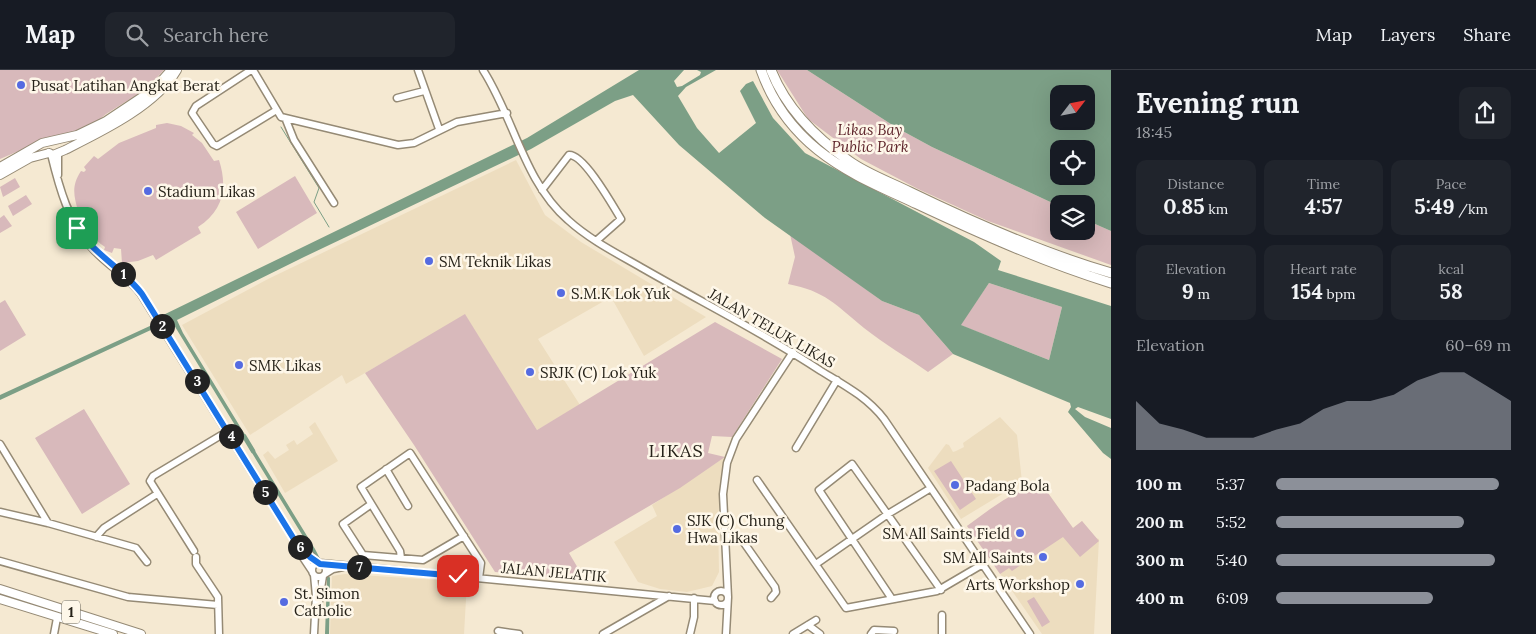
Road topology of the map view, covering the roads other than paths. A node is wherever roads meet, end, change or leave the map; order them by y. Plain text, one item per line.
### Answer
1 (171, 70) edge
2 (177, 70) edge
3 (252, 70) edge
4 (418, 70) edge
5 (483, 70) edge
6 (761, 70) edge
7 (771, 70) edge
8 (424, 92) junction
9 (397, 98) dead end
10 (275, 111) junction
11 (507, 113) junction
12 (286, 120) junction
13 (439, 129) junction
14 (51, 140) junction
15 (54, 153) junction
16 (0, 167) edge
17 (0, 175) edge
18 (542, 190) junction
19 (334, 203) dead end
20 (596, 241) junction
21 (1111, 273) edge
22 (1111, 283) edge
23 (793, 352) junction
24 (837, 380) junction
25 (228, 431) junction
26 (0, 444) edge
27 (796, 448) dead end
28 (386, 469) junction
29 (757, 480) dead end
30 (931, 488) junction
31 (157, 494) junction
32 (370, 505) junction
33 (408, 506) dead end
34 (0, 514) edge
35 (888, 514) junction
36 (48, 523) junction
37 (464, 536) junction
38 (725, 536) junction
39 (96, 537) junction
40 (852, 539) junction
41 (297, 544) junction
42 (401, 558) junction
43 (0, 561) edge
44 (146, 562) dead end
45 (320, 563) junction
46 (816, 564) junction
47 (983, 564) junction
48 (349, 566) junction
49 (313, 573) junction
50 (324, 575) junction
51 (726, 575) junction
52 (479, 578) junction
53 (0, 589) edge
54 (941, 590) junction
55 (669, 596) junction
56 (716, 597) junction
57 (696, 598) junction
58 (728, 598) junction
59 (771, 598) dead end
60 (892, 599) junction
61 (0, 601) edge
62 (47, 604) junction
63 (218, 604) junction
64 (942, 616) dead end
65 (57, 618) junction
66 (816, 620) dead end
67 (68, 621) junction
68 (726, 624) junction
69 (808, 625) junction
70 (498, 631) dead end
71 (894, 631) dead end
72 (100, 632) edge
73 (54, 634) edge
74 (113, 634) edge
75 (141, 634) edge
76 (219, 634) edge
77 (315, 634) edge
78 (519, 634) edge
79 (603, 634) edge
80 (690, 634) edge
81 (726, 634) edge
82 (791, 634) edge
83 (820, 634) edge
84 (871, 634) edge
85 (942, 634) edge
86 (1030, 634) edge

1 - 14 main road
2 - 15 main road
3 - 10 street
3 - 10 street
4 - 8 street
5 - 11 street, JALAN TELUK LIKAS
6 - 22 highway
7 - 21 highway
8 - 9 street
8 - 13 street
10 - 12 street
11 - 13 street
11 - 18 street, JALAN TELUK LIKAS
12 - 13 street
12 - 19 street
14 - 15 main road
14 - 15 main road
14 - 16 main road
15 - 17 main road
15 - 25 street
18 - 20 street, JALAN TELUK LIKAS
18 - 20 street
20 - 23 street, JALAN TELUK LIKAS
23 - 24 street, JALAN TELUK LIKAS
23 - 38 street
24 - 27 street
24 - 30 street, JALAN TELUK LIKAS
25 - 31 street
25 - 41 street
26 - 36 street
28 - 32 street
28 - 33 street
28 - 37 street
29 - 46 street
30 - 35 street
30 - 47 street, JALAN TELUK LIKAS
31 - 39 street
31 - 63 street
32 - 42 street
32 - 42 street
34 - 36 street
35 - 40 street
35 - 40 street
35 - 54 street
36 - 39 street
37 - 42 street
37 - 52 street
38 - 51 street
38 - 59 street
39 - 44 street
40 - 46 street
40 - 60 street
41 - 45 street
41 - 49 street
43 - 63 street
45 - 48 street, JALAN JELATIK
45 - 49 street
45 - 50 street
46 - 60 street
47 - 54 street
47 - 86 street, JALAN TELUK LIKAS
48 - 50 street, JALAN JELATIK
48 - 52 street, JALAN JELATIK
49 - 50 street
49 - 77 street
50 - 77 street
51 - 56 street
51 - 58 street
52 - 55 street, JALAN JELATIK
53 - 62 main road, 1
54 - 60 street
55 - 57 street, JALAN JELATIK
55 - 79 street
56 - 57 street, JALAN JELATIK
56 - 58 street, JALAN JELATIK
56 - 58 street
56 - 68 street
57 - 80 street
58 - 68 street
61 - 65 main road, 1
62 - 67 main road
62 - 75 main road, 1
63 - 76 street
64 - 85 street
65 - 67 main road, 1
65 - 73 street
66 - 69 street
67 - 72 main road, 1
68 - 81 street
69 - 82 street
69 - 83 street
70 - 78 street
71 - 84 street
72 - 74 main road, 1

